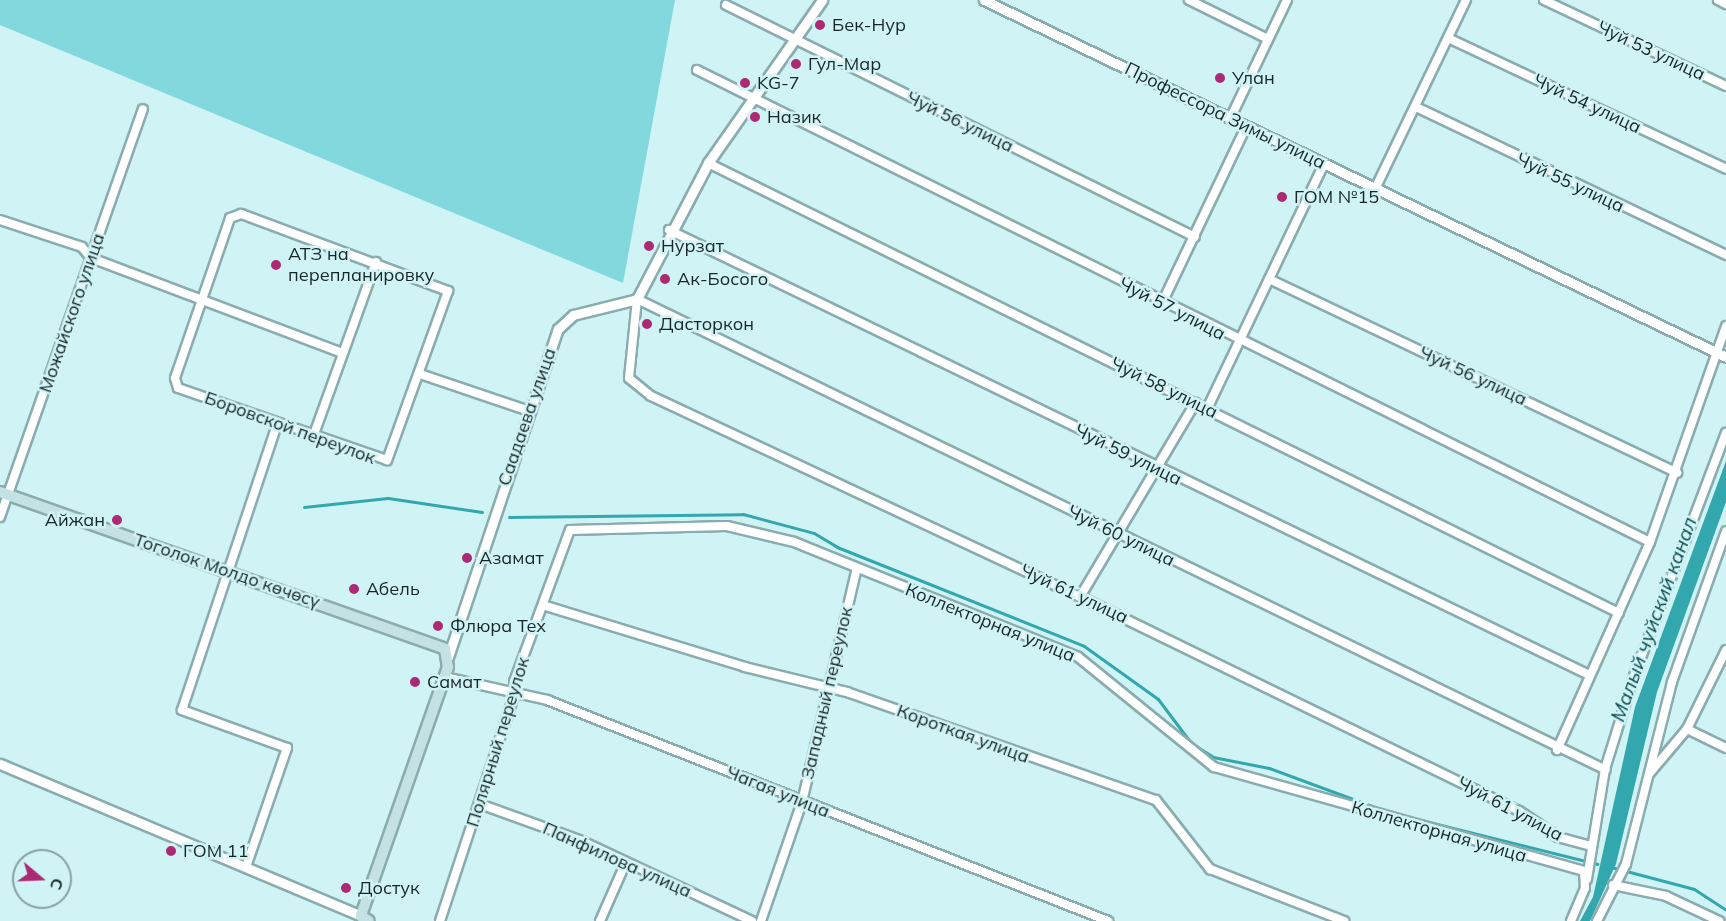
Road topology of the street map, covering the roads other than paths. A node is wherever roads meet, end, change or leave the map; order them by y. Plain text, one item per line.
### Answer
1 (736, 0) edge
2 (822, 0) edge
3 (984, 0) edge
4 (1189, 0) edge
5 (1287, 0) edge
6 (1466, 0) edge
7 (1544, 0) edge
8 (1718, 0) edge
9 (1726, 4) edge
10 (1448, 38) junction
11 (793, 39) junction
12 (1268, 39) junction
13 (697, 70) dead end
14 (1726, 86) edge
15 (752, 98) junction
16 (1416, 107) junction
17 (143, 109) dead end
18 (1230, 119) junction
19 (1246, 127) junction
20 (708, 163) junction
21 (1324, 164) junction
22 (1726, 169) edge
23 (1376, 189) junction
24 (0, 220) edge
25 (669, 230) junction
26 (1195, 237) junction
27 (1726, 255) edge
28 (91, 258) junction
29 (376, 262) junction
30 (1269, 279) junction
31 (637, 299) junction
32 (201, 302) junction
33 (1162, 303) junction
34 (1726, 326) edge
35 (1241, 344) junction
36 (1716, 352) junction
37 (343, 353) junction
38 (1726, 357) edge
39 (420, 374) junction
40 (1195, 403) junction
41 (1207, 409) junction
42 (529, 411) junction
43 (277, 424) junction
44 (1726, 433) edge
45 (313, 437) junction
46 (1154, 469) junction
47 (1677, 473) junction
48 (4, 494) edge
49 (0, 517) edge
50 (570, 530) joint
51 (1726, 531) edge
52 (1114, 533) junction
53 (1650, 542) junction
54 (857, 568) junction
55 (228, 571) junction
56 (1080, 597) junction
57 (546, 606) junction
58 (1619, 613) junction
59 (1726, 650) edge
60 (448, 657) junction
61 (1724, 661) edge
62 (1589, 675) junction
63 (445, 677) junction
64 (826, 686) junction
65 (514, 696) junction
66 (1687, 729) junction
67 (1726, 748) edge
68 (1557, 750) junction
69 (0, 764) edge
70 (1606, 770) junction
71 (1648, 775) junction
72 (802, 802) junction
73 (480, 804) junction
74 (1591, 846) junction
75 (626, 862) junction
76 (246, 867) junction
77 (1585, 875) junction
78 (1613, 885) junction
79 (363, 919) edge
80 (440, 921) edge
81 (600, 921) edge
82 (752, 921) edge
83 (762, 921) edge
84 (1108, 921) edge
85 (1344, 921) edge
86 (1571, 921) edge
87 (1597, 921) edge
88 (1719, 921) edge

1 - 11 street, Чуй 56 улица
2 - 11 street
3 - 18 street, Профессора Зимы улица
4 - 12 street
5 - 12 street
6 - 10 street
7 - 14 street, Чуй 53 улица
8 - 9 street
10 - 16 street
10 - 22 street, Чуй 54 улица
11 - 15 street
11 - 26 street, Чуй 56 улица
12 - 18 street
13 - 15 street, Чуй 57 улица
15 - 20 street
15 - 33 street, Чуй 57 улица
16 - 23 street
16 - 27 street, Чуй 55 улица
17 - 28 street, Можайского улица
18 - 19 street, Профессора Зимы улица
19 - 21 street, Профессора Зимы улица
19 - 26 street
20 - 25 street
20 - 40 street, Чуй 58 улица
21 - 23 street, Профессора Зимы улица
21 - 30 street
23 - 36 street, Профессора Зимы улица
24 - 28 street
25 - 31 street
25 - 46 street, Чуй 59 улица
26 - 33 street
28 - 32 street
28 - 48 street, Можайского улица
29 - 32 street, Боровской переулок
29 - 37 street
29 - 39 street, Боровской переулок
30 - 35 street
30 - 47 street, Чуй 56 улица
31 - 42 street, Саадаева улица
31 - 52 street, Чуй 60 улица
31 - 56 street, Чуй 61 улица
32 - 37 street
32 - 43 street, Боровской переулок
33 - 35 street, Чуй 57 улица
34 - 36 street
35 - 41 street
35 - 53 street, Чуй 57 улица
36 - 38 street, Профессора Зимы улица
36 - 47 street
37 - 45 street
39 - 42 street
39 - 45 street, Боровской переулок
40 - 41 street, Чуй 58 улица
40 - 46 street
41 - 58 street, Чуй 58 улица
42 - 60 street, Саадаева улица
43 - 45 street, Боровской переулок
43 - 55 street
44 - 70 street
46 - 52 street
46 - 62 street, Чуй 59 улица
47 - 53 street
48 - 49 street, Можайского улица
48 - 55 main road, Тоголок Молдо көчөсү
50 - 54 street, Коллекторная улица
50 - 57 street, Полярный переулок
51 - 71 street
52 - 56 street
52 - 68 street, Чуй 60 улица
53 - 58 street
54 - 64 street, Западный переулок
54 - 77 street, Коллекторная улица
55 - 60 main road, Тоголок Молдо көчөсү
55 - 76 street
56 - 74 street, Чуй 61 улица
57 - 64 street, Короткая улица
57 - 65 street, Полярный переулок
58 - 62 street
59 - 61 street
60 - 63 main road, Саадаева улица
61 - 66 street
62 - 68 street
63 - 65 street, Чагая улица
63 - 79 main road, Саадаева улица
64 - 72 street, Западный переулок
64 - 85 street, Короткая улица
65 - 72 street, Чагая улица
65 - 73 street, Полярный переулок
66 - 67 street
66 - 71 street
68 - 70 street, Чуй 60 улица
69 - 76 street
70 - 74 street
71 - 78 street
72 - 83 street, Западный переулок
72 - 84 street, Чагая улица
73 - 75 street, Панфилова улица
73 - 80 street, Полярный переулок
74 - 77 street
75 - 81 street
75 - 82 street, Панфилова улица
76 - 79 street
77 - 86 street
78 - 87 street
78 - 88 street

